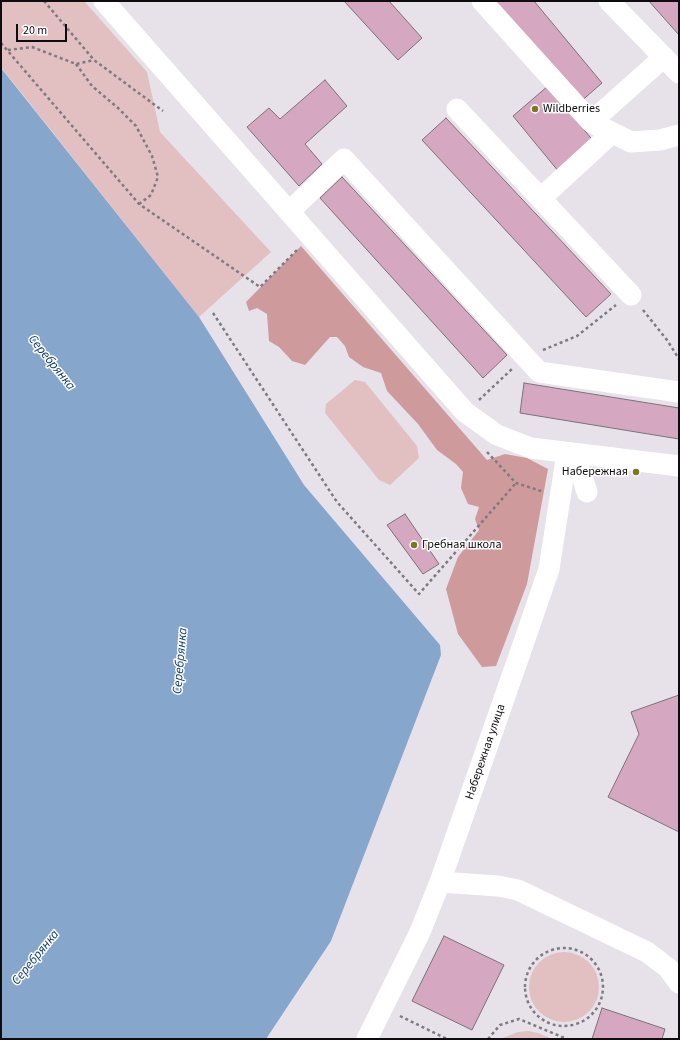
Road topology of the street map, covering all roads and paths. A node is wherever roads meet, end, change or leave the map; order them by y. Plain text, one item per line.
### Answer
1 (44, 1) edge
2 (104, 1) edge
3 (482, 1) edge
4 (610, 1) edge
5 (1, 43) edge
6 (7, 51) junction
7 (664, 57) junction
8 (94, 60) junction
9 (76, 64) junction
10 (679, 73) edge
11 (457, 109) dead end
12 (163, 111) dead end
13 (591, 122) junction
14 (612, 133) junction
15 (679, 135) edge
16 (541, 198) junction
17 (139, 204) junction
18 (289, 212) junction
19 (301, 246) dead end
20 (631, 295) junction
21 (213, 313) dead end
22 (525, 357) junction
23 (679, 359) edge
24 (679, 392) edge
25 (476, 403) dead end
26 (486, 451) dead end
27 (567, 453) junction
28 (679, 466) edge
29 (516, 483) junction
30 (587, 492) dead end
31 (560, 497) junction
32 (440, 882) junction
33 (679, 983) edge
34 (400, 1016) dead end
35 (550, 1023) junction
36 (546, 1030) junction
37 (367, 1039) edge
38 (447, 1039) edge
39 (488, 1039) edge
40 (567, 1039) edge

1 - 8 path
2 - 18 street
3 - 13 street
4 - 7 street
5 - 6 path
6 - 9 path
6 - 17 path
7 - 10 street
7 - 13 street
8 - 9 path
8 - 12 path
9 - 17 path
11 - 16 street
13 - 14 street
14 - 15 street
14 - 16 street
16 - 20 street
17 - 19 path
18 - 22 street
18 - 27 street
20 - 22 path
20 - 23 path
21 - 29 path
22 - 24 street
22 - 25 path
26 - 29 path
27 - 28 street
27 - 30 street
27 - 31 street, Набережная улица
29 - 31 path
31 - 32 street, Набережная улица
32 - 33 street
32 - 37 street, Набережная улица
34 - 38 path
35 - 35 path
35 - 36 path
36 - 39 path
36 - 40 path

